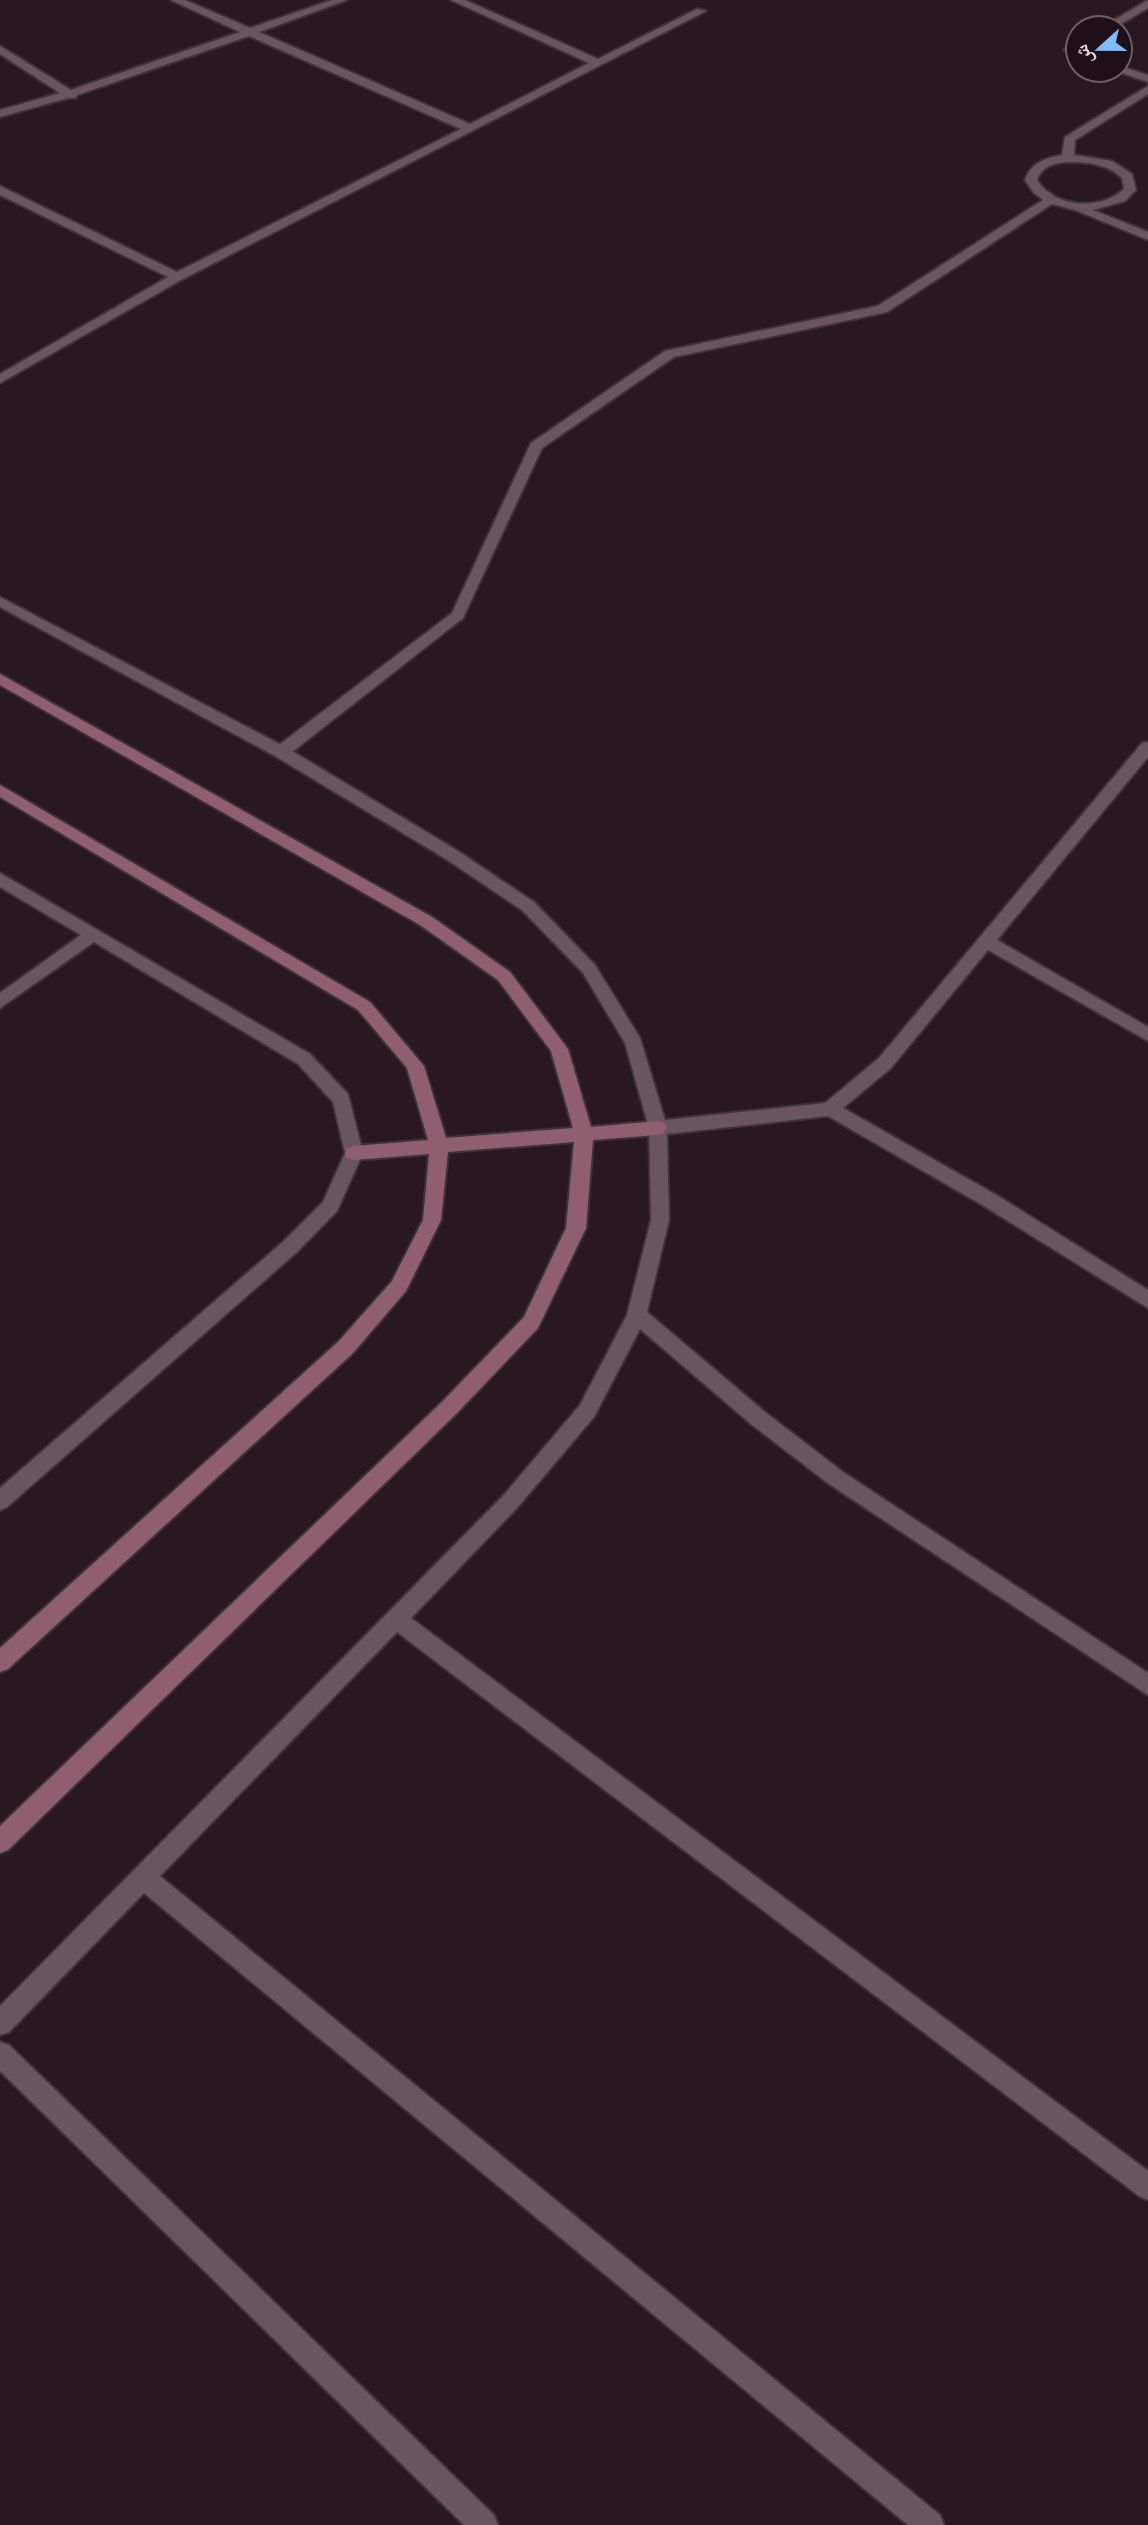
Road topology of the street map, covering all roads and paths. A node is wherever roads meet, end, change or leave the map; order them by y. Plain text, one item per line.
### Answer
1 (176, 0) edge
2 (342, 0) edge
3 (456, 0) edge
4 (1148, 3) edge
5 (701, 11) dead end
6 (1130, 14) edge
7 (244, 32) junction
8 (0, 49) edge
9 (598, 63) junction
10 (1148, 89) edge
11 (72, 96) junction
12 (0, 114) edge
13 (469, 128) junction
14 (1068, 158) junction
15 (0, 190) edge
16 (1052, 199) junction
17 (1067, 204) junction
18 (1148, 236) edge
19 (177, 277) junction
20 (1, 378) edge
21 (0, 601) edge
22 (0, 679) edge
23 (1148, 747) edge
24 (281, 752) junction
25 (1141, 767) edge
26 (0, 790) edge
27 (0, 879) edge
28 (91, 936) junction
29 (986, 941) junction
30 (0, 1002) edge
31 (1148, 1035) edge
32 (830, 1109) junction
33 (658, 1128) junction
34 (584, 1134) junction
35 (439, 1145) junction
36 (354, 1153) junction
37 (1148, 1300) edge
38 (637, 1315) junction
39 (0, 1501) edge
40 (396, 1619) junction
41 (0, 1661) edge
42 (1148, 1685) edge
43 (0, 1842) edge
44 (143, 1877) junction
45 (0, 2023) edge
46 (0, 2054) edge
47 (1148, 2187) edge
48 (484, 2525) edge
49 (930, 2525) edge

1 - 7 street
2 - 7 street
3 - 9 street
4 - 6 street
5 - 9 street
7 - 11 street
7 - 13 street
8 - 11 street
9 - 13 street
10 - 14 street
11 - 12 street
13 - 19 street
14 - 16 street
14 - 17 street
15 - 19 street
16 - 17 street
16 - 24 street
17 - 18 street
19 - 20 street
21 - 24 street
22 - 34 main road
23 - 25 street
24 - 33 street
25 - 29 street
26 - 35 main road
27 - 28 street
28 - 30 street
28 - 36 street
29 - 31 street
29 - 32 street
32 - 33 street
32 - 37 street
33 - 34 main road
33 - 38 street
34 - 35 main road
34 - 43 main road
35 - 36 main road
35 - 41 main road
36 - 39 street
38 - 40 street
38 - 42 street
40 - 44 street
40 - 47 street
44 - 45 street
44 - 49 street
46 - 48 street

